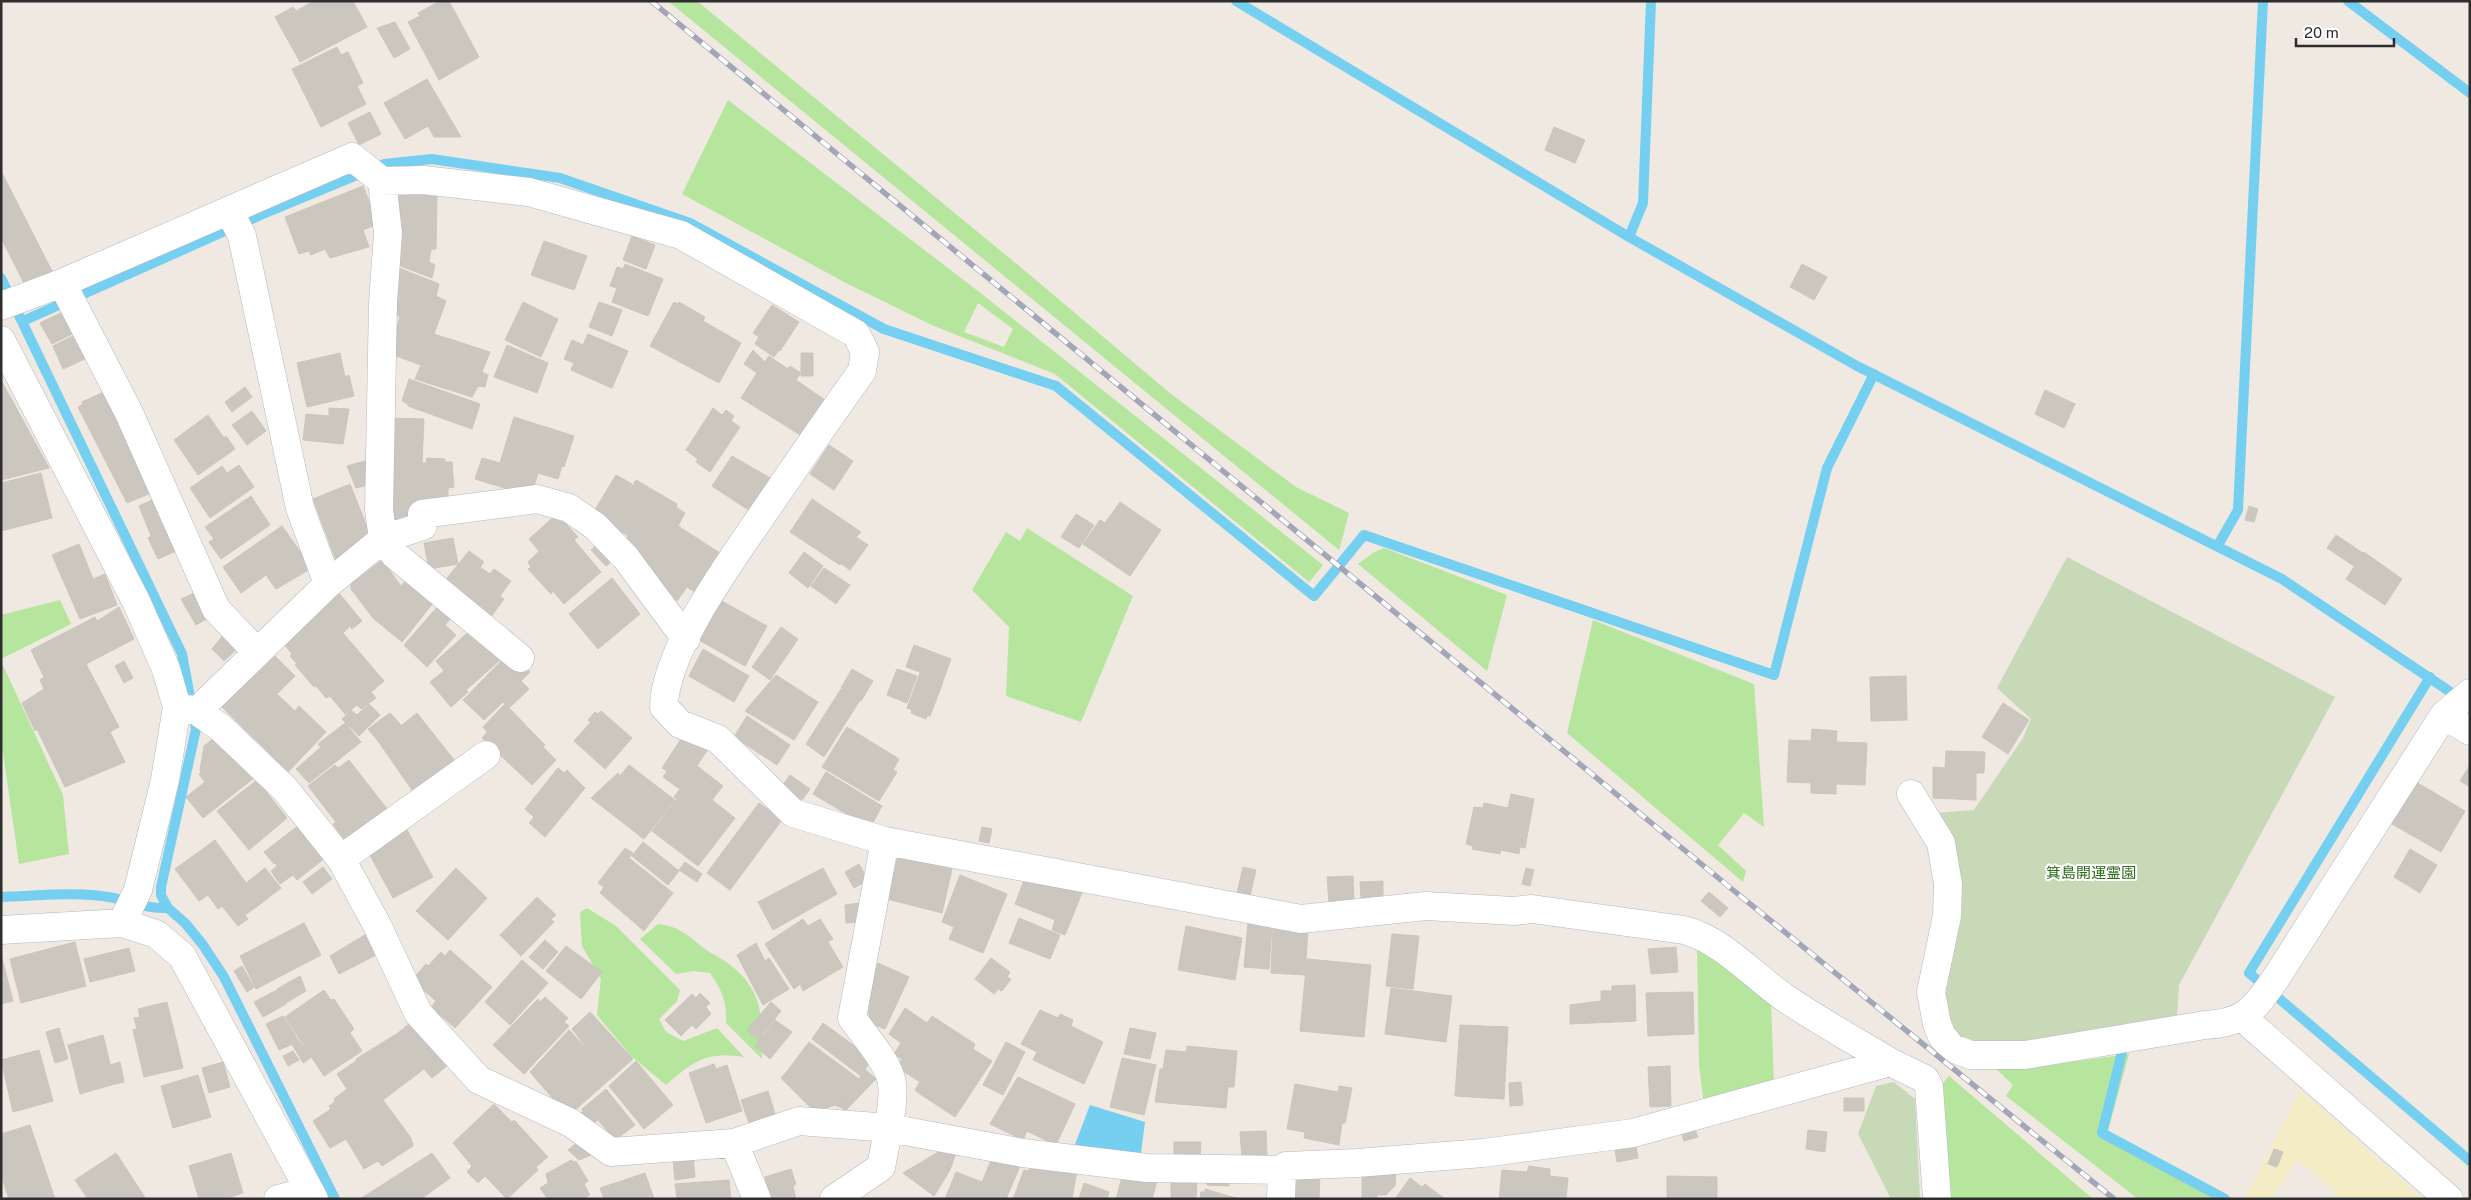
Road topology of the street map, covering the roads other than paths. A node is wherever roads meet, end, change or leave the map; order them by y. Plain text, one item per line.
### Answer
1 (373, 174) junction
2 (235, 221) junction
3 (67, 294) junction
4 (13, 302) edge
5 (1, 340) edge
6 (383, 539) junction
7 (328, 584) junction
8 (686, 638) junction
9 (256, 652) junction
10 (520, 658) dead end
11 (2458, 702) edge
12 (186, 709) junction
13 (2470, 731) edge
14 (486, 754) dead end
15 (1911, 794) dead end
16 (886, 841) junction
17 (341, 859) junction
18 (128, 910) junction
19 (1, 930) edge
20 (2250, 1011) junction
21 (1952, 1048) junction
22 (1890, 1062) junction
23 (1925, 1079) junction
24 (888, 1128) junction
25 (734, 1143) junction
26 (1282, 1170) junction
27 (312, 1195) edge
28 (278, 1199) edge
29 (757, 1199) edge
30 (834, 1199) edge
31 (1281, 1199) edge
32 (1937, 1199) edge
33 (2449, 1199) edge

1 - 2 street
1 - 6 street
1 - 8 street
2 - 3 street
2 - 7 street
3 - 4 street
3 - 9 street
5 - 12 street
6 - 7 street
6 - 8 street
6 - 10 street
7 - 9 street
8 - 16 street
9 - 12 street
11 - 13 street
11 - 20 street
12 - 17 street
12 - 18 street
14 - 17 street
15 - 21 street
16 - 22 street
16 - 24 street
17 - 25 street
18 - 19 street
18 - 27 street
20 - 21 street
20 - 33 street
21 - 23 street
22 - 23 street
22 - 26 street
23 - 32 street
24 - 25 street
24 - 26 street
24 - 30 street
25 - 29 street
26 - 31 street
27 - 28 street

